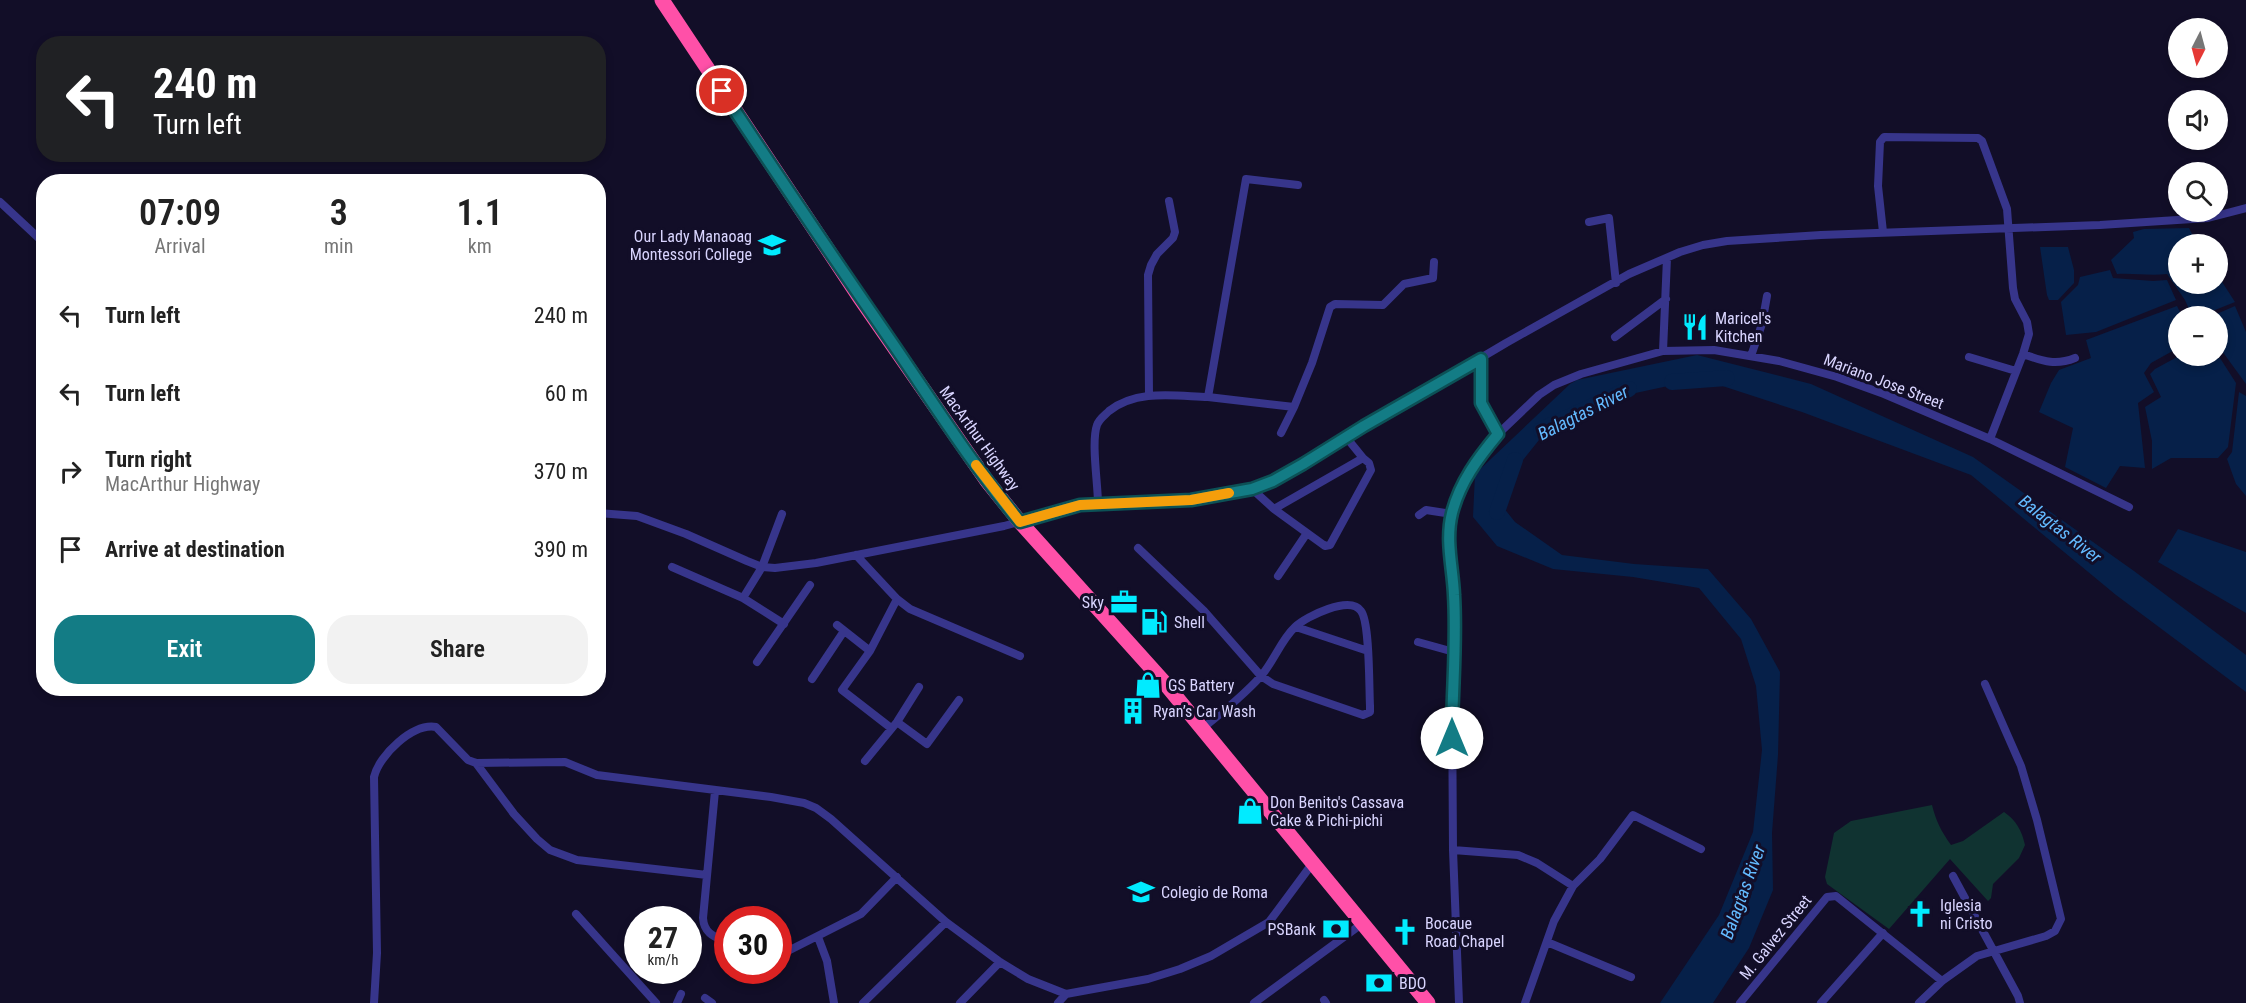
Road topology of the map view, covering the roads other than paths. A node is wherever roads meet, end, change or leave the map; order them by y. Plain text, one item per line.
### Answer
1 (662, 0) edge
2 (1298, 185) dead end
3 (1169, 201) dead end
4 (0, 202) edge
5 (2246, 208) edge
6 (1589, 222) dead end
7 (2010, 228) junction
8 (1883, 232) junction
9 (36, 236) edge
10 (1666, 258) junction
11 (1434, 262) dead end
12 (1616, 283) junction
13 (1767, 296) dead end
14 (1666, 298) junction
15 (1614, 337) dead end
16 (1663, 351) junction
17 (2023, 354) junction
18 (1751, 356) junction
19 (1969, 357) dead end
20 (2075, 358) dead end
21 (1481, 359) junction
22 (2016, 371) junction
23 (1149, 395) junction
24 (1209, 397) junction
25 (1294, 407) junction
26 (1281, 433) dead end
27 (1498, 434) junction
28 (1346, 437) junction
29 (1990, 439) junction
30 (1363, 458) junction
31 (1252, 489) junction
32 (1098, 504) junction
33 (2129, 507) dead end
34 (1274, 509) junction
35 (606, 513) edge
36 (782, 514) dead end
37 (1452, 514) junction
38 (1419, 515) dead end
39 (1020, 522) junction
40 (1307, 533) junction
41 (1138, 548) dead end
42 (856, 555) junction
43 (672, 567) dead end
44 (762, 567) junction
45 (1278, 576) dead end
46 (810, 585) dead end
47 (743, 598) junction
48 (897, 598) junction
49 (784, 624) junction
50 (837, 625) dead end
51 (1296, 627) junction
52 (844, 631) junction
53 (1418, 642) dead end
54 (870, 651) junction
55 (1368, 651) junction
56 (1454, 652) junction
57 (1020, 656) dead end
58 (757, 662) dead end
59 (1261, 676) junction
60 (812, 679) dead end
61 (1984, 684) dead end
62 (919, 687) dead end
63 (959, 700) dead end
64 (894, 725) junction
65 (1203, 728) junction
66 (865, 760) dead end
67 (476, 763) junction
68 (715, 791) junction
69 (1701, 849) dead end
70 (1453, 850) junction
71 (1312, 864) junction
72 (706, 874) junction
73 (1953, 876) dead end
74 (897, 877) junction
75 (1573, 886) junction
76 (576, 914) dead end
77 (946, 922) junction
78 (1363, 923) junction
79 (1883, 933) junction
80 (714, 936) edge
81 (818, 937) junction
82 (1547, 942) junction
83 (792, 949) edge
84 (1992, 950) junction
85 (1000, 962) junction
86 (1631, 977) dead end
87 (1942, 981) junction
88 (681, 993) dead end
89 (1066, 994) junction
90 (1426, 1002) edge
91 (374, 1003) edge
92 (656, 1003) edge
93 (676, 1003) edge
94 (834, 1003) edge
95 (863, 1003) edge
96 (960, 1003) edge
97 (1058, 1003) edge
98 (1254, 1003) edge
99 (1459, 1003) edge
100 (1525, 1003) edge
101 (1740, 1003) edge
102 (1821, 1003) edge
103 (1919, 1003) edge
104 (2020, 1003) edge

1 - 39 highway, MacArthur Highway
2 - 24 street
3 - 23 street
4 - 9 street
5 - 7 street
6 - 12 street
7 - 8 street
7 - 8 street
7 - 17 street
8 - 10 street
10 - 12 street
10 - 14 street
11 - 25 street
12 - 21 street
13 - 18 street
14 - 15 street
14 - 16 street
16 - 18 street, Mariano Jose Street
16 - 27 street, Mariano Jose Street
17 - 20 street
17 - 22 street
18 - 29 street, Mariano Jose Street
19 - 22 street
21 - 27 street
21 - 28 street
22 - 29 street
23 - 24 street
23 - 32 street
24 - 25 street
25 - 26 street
27 - 37 street, Mariano Jose Street
28 - 30 street
28 - 31 street
29 - 33 street, Mariano Jose Street
30 - 34 street
30 - 40 street
31 - 32 street
31 - 34 street
32 - 39 street
34 - 40 street
35 - 44 street
36 - 44 street
37 - 38 street
37 - 56 street, Mariano Jose Street
39 - 42 street
39 - 65 highway, MacArthur Highway
40 - 45 street
41 - 59 street
42 - 44 street
42 - 48 street
43 - 47 street
44 - 47 street
46 - 49 street
47 - 49 street
48 - 54 street
48 - 57 street
49 - 58 street
50 - 52 street
51 - 55 street
51 - 55 street
51 - 59 street
52 - 54 street
52 - 60 street
53 - 56 street
54 - 64 street
55 - 59 street
56 - 70 street, Mariano Jose Street
59 - 65 street
61 - 84 street
62 - 64 street
63 - 64 street
64 - 66 street
65 - 71 highway, MacArthur Highway
67 - 68 street
67 - 72 street
67 - 91 street
68 - 72 street
68 - 74 street
69 - 75 street
70 - 75 street
70 - 99 street, Mariano Jose Street
71 - 78 highway, MacArthur Highway
71 - 89 street
72 - 80 street
73 - 84 street
74 - 77 street
74 - 81 street
75 - 82 street
76 - 92 street
77 - 85 street
77 - 95 street
78 - 90 highway, MacArthur Highway
78 - 98 street
79 - 87 street
79 - 101 street, M. Galvez Street
79 - 102 street
81 - 83 street
81 - 94 street
82 - 86 street
82 - 100 street
84 - 87 street
84 - 104 street
85 - 89 street
85 - 96 street
87 - 103 street
88 - 93 street
89 - 97 street

